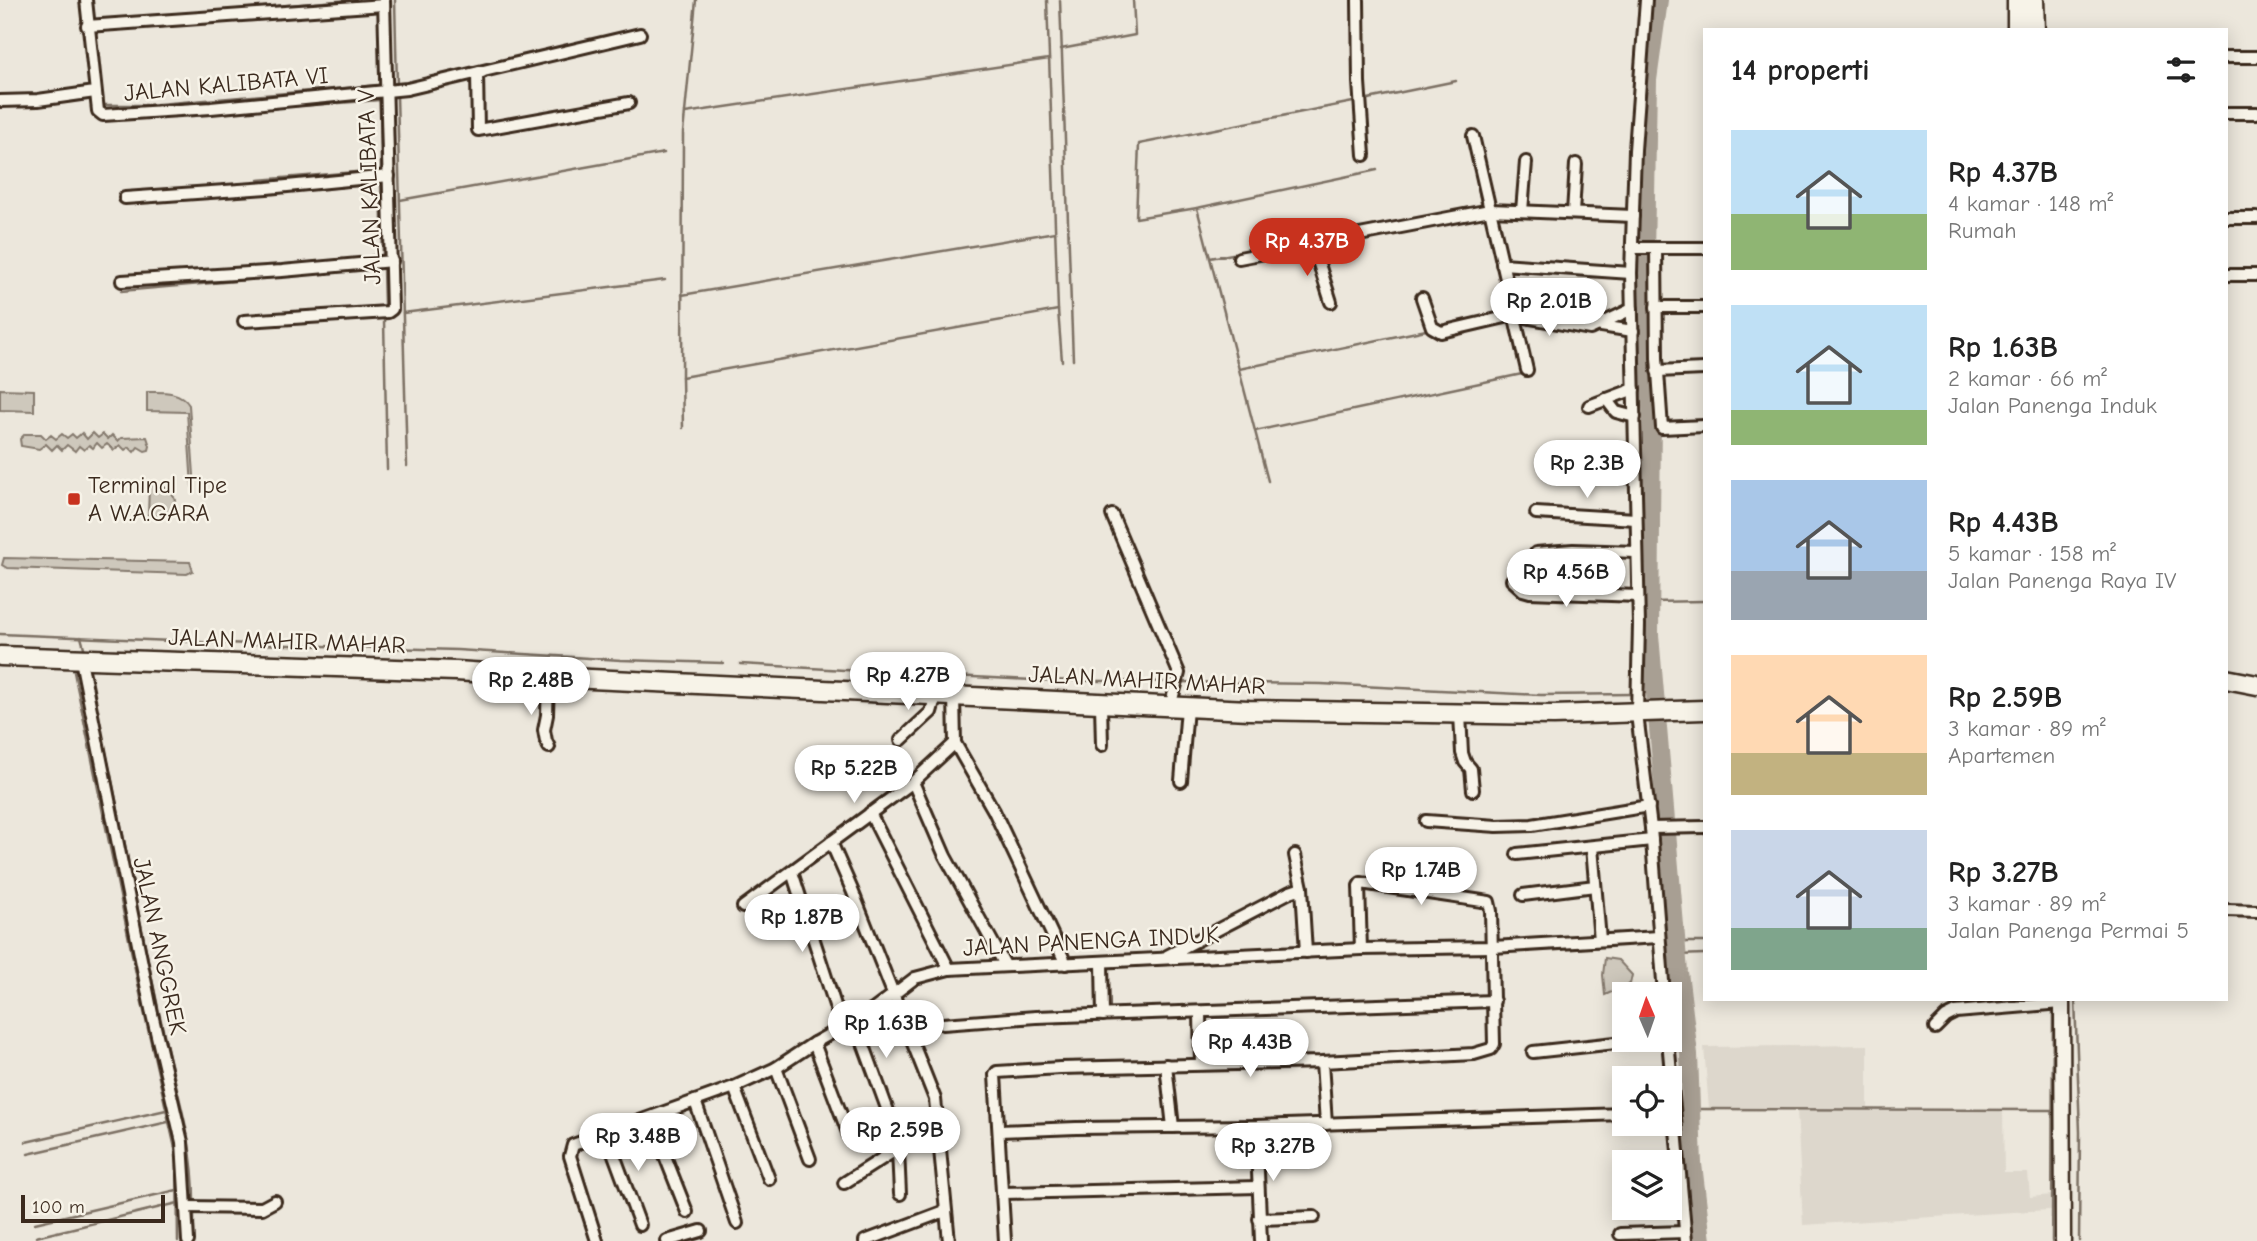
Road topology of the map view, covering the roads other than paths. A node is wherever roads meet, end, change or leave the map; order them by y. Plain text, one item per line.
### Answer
1 (86, 0) edge
2 (1358, 0) edge
3 (1646, 0) edge
4 (2017, 0) edge
5 (2034, 0) edge
6 (384, 3) edge
7 (87, 26) junction
8 (2017, 28) edge
9 (2035, 28) edge
10 (640, 34) dead end
11 (2228, 57) edge
12 (2257, 57) edge
13 (477, 73) junction
14 (393, 91) junction
15 (95, 92) junction
16 (0, 101) edge
17 (629, 103) dead end
18 (2228, 113) edge
19 (2257, 113) edge
20 (1473, 136) dead end
21 (1364, 155) dead end
22 (1526, 162) dead end
23 (1576, 164) dead end
24 (389, 176) junction
25 (125, 198) dead end
26 (1490, 210) junction
27 (1522, 211) junction
28 (1573, 213) junction
29 (1633, 216) junction
30 (2228, 218) edge
31 (2257, 218) edge
32 (1313, 245) junction
33 (1645, 248) junction
34 (1703, 248) edge
35 (1238, 258) dead end
36 (392, 261) junction
37 (1502, 264) junction
38 (1631, 273) junction
39 (2228, 275) edge
40 (2257, 275) edge
41 (122, 281) dead end
42 (1422, 298) dead end
43 (1331, 302) dead end
44 (1656, 307) junction
45 (1703, 307) edge
46 (1632, 309) junction
47 (1514, 315) junction
48 (244, 321) dead end
49 (1601, 326) junction
50 (1633, 331) junction
51 (1703, 369) edge
52 (1527, 370) dead end
53 (1657, 371) junction
54 (1634, 389) junction
55 (1606, 399) junction
56 (1589, 406) dead end
57 (1634, 417) junction
58 (1703, 426) edge
59 (1563, 476) dead end
60 (1635, 476) junction
61 (1536, 513) dead end
62 (1112, 515) dead end
63 (1636, 519) junction
64 (1636, 552) junction
65 (1536, 553) dead end
66 (1512, 580) dead end
67 (1638, 596) junction
68 (0, 656) edge
69 (81, 660) junction
70 (548, 677) junction
71 (2228, 680) edge
72 (2257, 685) edge
73 (2257, 690) edge
74 (2228, 691) edge
75 (945, 695) junction
76 (1101, 704) junction
77 (1178, 707) junction
78 (1703, 710) edge
79 (1460, 714) junction
80 (1640, 714) junction
81 (901, 740) dead end
82 (955, 743) junction
83 (1102, 745) dead end
84 (549, 747) dead end
85 (1181, 781) dead end
86 (913, 782) junction
87 (1473, 790) dead end
88 (1649, 806) junction
89 (870, 813) junction
90 (1426, 821) dead end
91 (1703, 827) edge
92 (1654, 832) junction
93 (831, 842) junction
94 (1592, 847) junction
95 (1517, 853) dead end
96 (1295, 855) dead end
97 (792, 872) junction
98 (1595, 886) junction
99 (1302, 888) junction
100 (1523, 895) dead end
101 (743, 907) dead end
102 (2228, 910) edge
103 (2257, 911) edge
104 (1659, 937) junction
105 (1600, 940) junction
106 (1493, 947) junction
107 (1361, 949) junction
108 (1306, 952) junction
109 (1162, 958) junction
110 (1102, 963) junction
111 (1066, 964) junction
112 (1005, 965) junction
113 (949, 969) junction
114 (1663, 982) edge
115 (893, 994) junction
116 (1494, 1001) junction
117 (2062, 1001) edge
118 (1200, 1013) junction
119 (1103, 1015) junction
120 (855, 1021) junction
121 (943, 1024) dead end
122 (842, 1027) junction
123 (1935, 1028) dead end
124 (814, 1043) junction
125 (1612, 1043) edge
126 (1533, 1052) dead end
127 (1322, 1062) junction
128 (1201, 1064) junction
129 (1166, 1065) junction
130 (776, 1068) junction
131 (734, 1087) junction
132 (695, 1101) junction
133 (888, 1111) dead end
134 (1612, 1114) edge
135 (650, 1118) junction
136 (938, 1123) junction
137 (1326, 1124) junction
138 (1256, 1126) junction
139 (1173, 1127) junction
140 (999, 1131) junction
141 (606, 1133) junction
142 (1675, 1136) edge
143 (850, 1138) dead end
144 (898, 1149) junction
145 (810, 1159) dead end
146 (769, 1179) dead end
147 (844, 1184) dead end
148 (1258, 1187) junction
149 (1003, 1193) junction
150 (900, 1194) dead end
151 (275, 1201) dead end
152 (187, 1207) junction
153 (945, 1211) junction
154 (687, 1212) dead end
155 (1314, 1217) dead end
156 (1259, 1219) junction
157 (737, 1223) dead end
158 (640, 1225) dead end
159 (896, 1229) junction
160 (701, 1231) dead end
161 (1620, 1234) dead end
162 (1686, 1236) edge
163 (188, 1241) edge
164 (597, 1241) edge
165 (667, 1241) edge
166 (865, 1241) edge
167 (899, 1241) edge
168 (949, 1241) edge
169 (1005, 1241) edge
170 (1261, 1241) edge
171 (2063, 1241) edge

1 - 7 street, JALAN KALIBATA VI
2 - 21 street
3 - 29 street
4 - 8 highway
5 - 9 highway
6 - 7 street
6 - 14 street, JALAN KALIBATA V
7 - 15 street, JALAN KALIBATA VI
10 - 13 street
11 - 12 street
13 - 14 street
13 - 17 street
14 - 15 street, JALAN KALIBATA VI
14 - 24 street, JALAN KALIBATA V
15 - 16 street
18 - 19 street
20 - 26 street
22 - 27 street
23 - 28 street
24 - 25 street
24 - 36 street, JALAN KALIBATA V
26 - 27 street
26 - 32 street
26 - 37 street
27 - 28 street
28 - 29 street
29 - 33 street
30 - 31 street
32 - 35 street
32 - 43 street
33 - 34 street
33 - 38 street
33 - 44 street
36 - 41 street
36 - 48 street, JALAN KALIBATA V
37 - 38 street
37 - 47 street
38 - 46 street
39 - 40 street
42 - 47 street
44 - 45 street
44 - 53 street
46 - 49 street
46 - 50 street
47 - 49 street
47 - 52 street
49 - 50 street
50 - 54 street
51 - 53 street
53 - 58 street
54 - 55 street
54 - 57 street
55 - 56 street
55 - 57 street
57 - 60 street
59 - 60 street
60 - 63 street
61 - 63 street
62 - 77 street
63 - 64 street
64 - 65 street
64 - 67 street
66 - 67 street
67 - 80 street
68 - 69 highway, JALAN MAHIR MAHAR
69 - 70 highway, JALAN MAHIR MAHAR
69 - 152 street, JALAN ANGGREK
70 - 75 highway, JALAN MAHIR MAHAR
70 - 84 street
71 - 72 highway
73 - 74 highway
75 - 76 highway, JALAN MAHIR MAHAR
75 - 81 street
75 - 82 street
76 - 77 highway, JALAN MAHIR MAHAR
76 - 83 street
77 - 79 highway, JALAN MAHIR MAHAR
77 - 85 street
78 - 80 highway, JALAN MAHIR MAHAR
79 - 80 highway, JALAN MAHIR MAHAR
79 - 87 street
80 - 88 street
82 - 86 street
82 - 111 street
86 - 89 street
86 - 112 street
88 - 90 street
88 - 92 street
89 - 93 street
89 - 113 street
91 - 92 street
92 - 94 street
92 - 104 street
93 - 97 street
93 - 115 street
94 - 95 street
94 - 98 street
96 - 99 street
97 - 101 street
97 - 122 street
98 - 100 street
98 - 105 street
99 - 108 street
99 - 109 street
102 - 103 street
104 - 105 street, JALAN PANENGA INDUK
104 - 114 street
105 - 106 street, JALAN PANENGA INDUK
106 - 107 street, JALAN PANENGA INDUK
106 - 107 street
106 - 116 street
107 - 108 street, JALAN PANENGA INDUK
108 - 109 street, JALAN PANENGA INDUK
109 - 110 street, JALAN PANENGA INDUK
110 - 111 street, JALAN PANENGA INDUK
110 - 119 street
111 - 112 street, JALAN PANENGA INDUK
112 - 113 street, JALAN PANENGA INDUK
113 - 115 street, JALAN PANENGA INDUK
115 - 120 street, JALAN PANENGA INDUK
115 - 136 street
116 - 118 street
116 - 127 street
117 - 123 street
117 - 171 street
118 - 119 street
118 - 128 street
119 - 121 street
120 - 122 street, JALAN PANENGA INDUK
120 - 133 street
122 - 124 street, JALAN PANENGA INDUK
124 - 130 street, JALAN PANENGA INDUK
124 - 143 street
125 - 126 street
127 - 128 street
127 - 137 street
128 - 129 street
129 - 139 street
129 - 140 street
130 - 131 street, JALAN PANENGA INDUK
130 - 145 street
131 - 132 street, JALAN PANENGA INDUK
131 - 146 street
132 - 135 street, JALAN PANENGA INDUK
132 - 157 street
134 - 137 street
135 - 141 street, JALAN PANENGA INDUK
135 - 154 street
136 - 144 street
136 - 153 street
137 - 138 street
138 - 139 street
138 - 148 street
139 - 140 street
140 - 149 street
141 - 158 street
141 - 164 street, JALAN PANENGA INDUK
142 - 162 street
144 - 147 street
144 - 150 street
148 - 149 street
148 - 156 street
149 - 169 street
151 - 152 street
152 - 163 street, JALAN ANGGREK
153 - 159 street
153 - 168 street
155 - 156 street
156 - 170 street
159 - 166 street
159 - 167 street
160 - 165 street
161 - 162 street

